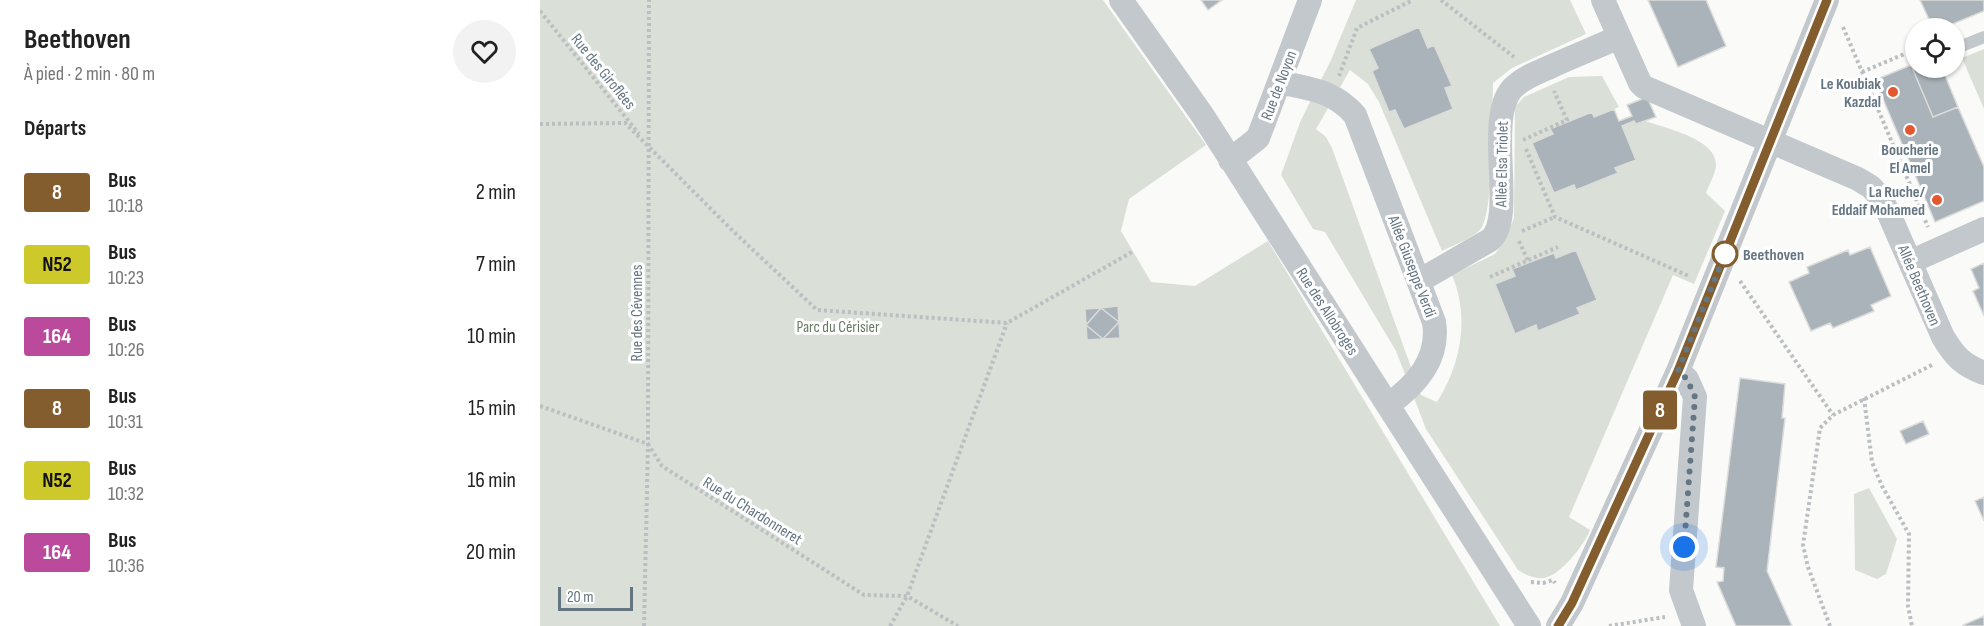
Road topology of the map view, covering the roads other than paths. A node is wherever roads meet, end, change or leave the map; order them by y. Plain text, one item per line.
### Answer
1 (1121, 0) edge
2 (1603, 0) edge
3 (1827, 0) edge
4 (1308, 7) edge
5 (1619, 37) junction
6 (1984, 37) edge
7 (1965, 45) edge
8 (1279, 82) junction
9 (1770, 140) junction
10 (1230, 160) junction
11 (1984, 229) edge
12 (1910, 262) junction
13 (1419, 281) junction
14 (1678, 371) junction
15 (1984, 373) edge
16 (1388, 405) junction
17 (1691, 619) edge
18 (1529, 626) edge
19 (1558, 626) edge

1 - 10 street, Rue des Allobroges
2 - 5 street, Allée Beethoven
3 - 9 street
4 - 8 street, Rue de Noyon
5 - 9 street, Allée Beethoven
5 - 13 street, Allée Elsa Triolet
6 - 7 lane
8 - 10 street, Rue de Noyon
8 - 13 street, Allée Giuseppe Verdi
9 - 12 street, Allée Beethoven
9 - 14 street
10 - 16 street, Rue des Allobroges
11 - 12 street
12 - 15 street, Allée Beethoven
13 - 16 street, Allée Giuseppe Verdi
14 - 17 street
14 - 19 street
16 - 18 street, Rue des Allobroges

